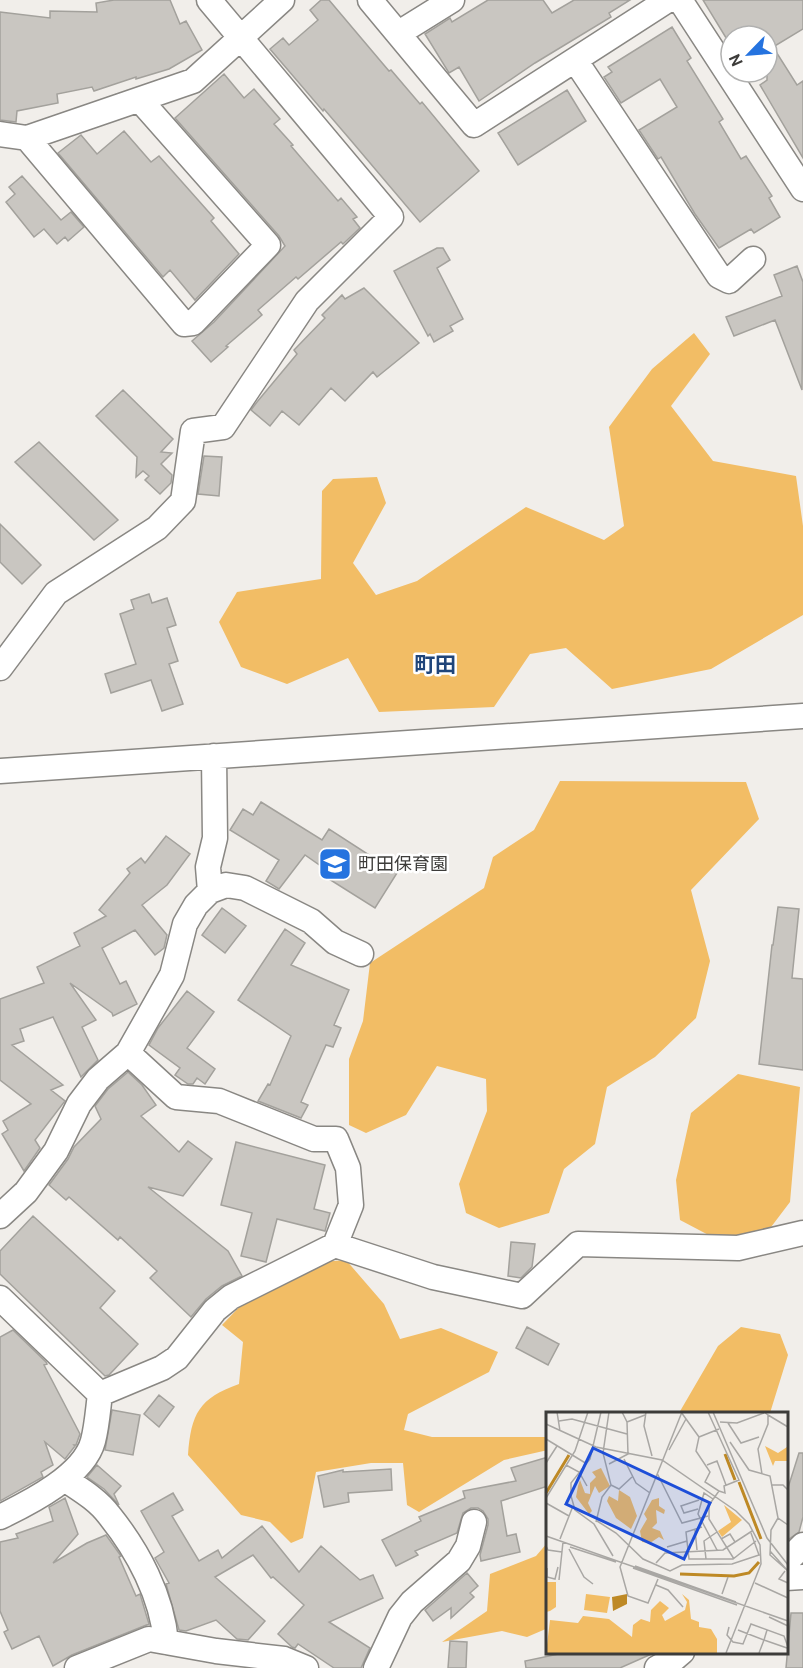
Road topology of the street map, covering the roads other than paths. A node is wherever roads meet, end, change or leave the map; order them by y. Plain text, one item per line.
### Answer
1 (209, 0) edge
2 (282, 0) edge
3 (370, 0) edge
4 (452, 0) edge
5 (668, 0) edge
6 (680, 0) edge
7 (399, 33) junction
8 (241, 38) junction
9 (575, 60) junction
10 (140, 100) junction
11 (0, 135) edge
12 (27, 138) junction
13 (803, 189) edge
14 (753, 259) dead end
15 (0, 668) edge
16 (803, 716) edge
17 (214, 756) junction
18 (0, 771) edge
19 (210, 891) junction
20 (361, 954) dead end
21 (128, 1053) junction
22 (0, 1215) edge
23 (803, 1233) edge
24 (335, 1245) junction
25 (0, 1298) edge
26 (100, 1394) junction
27 (66, 1480) junction
28 (0, 1517) edge
29 (474, 1522) dead end
30 (803, 1545) edge
31 (788, 1560) edge
32 (166, 1641) junction
33 (681, 1653) edge
34 (215, 1659) edge
35 (77, 1668) edge
36 (306, 1668) edge
37 (376, 1668) edge
38 (657, 1668) edge

1 - 8 street
2 - 8 street
3 - 7 street
4 - 7 street
5 - 9 street
6 - 13 street
7 - 9 street
8 - 10 street
8 - 15 street
9 - 14 street
10 - 12 street
10 - 12 street
11 - 12 street
16 - 17 street
17 - 18 street
17 - 19 street
19 - 20 street
19 - 21 street
21 - 22 street
21 - 24 street
23 - 24 street
24 - 26 street
25 - 26 street
26 - 27 street
27 - 28 street
27 - 32 street
29 - 37 street
30 - 31 street
32 - 34 street
32 - 35 street
33 - 38 street
34 - 36 street

